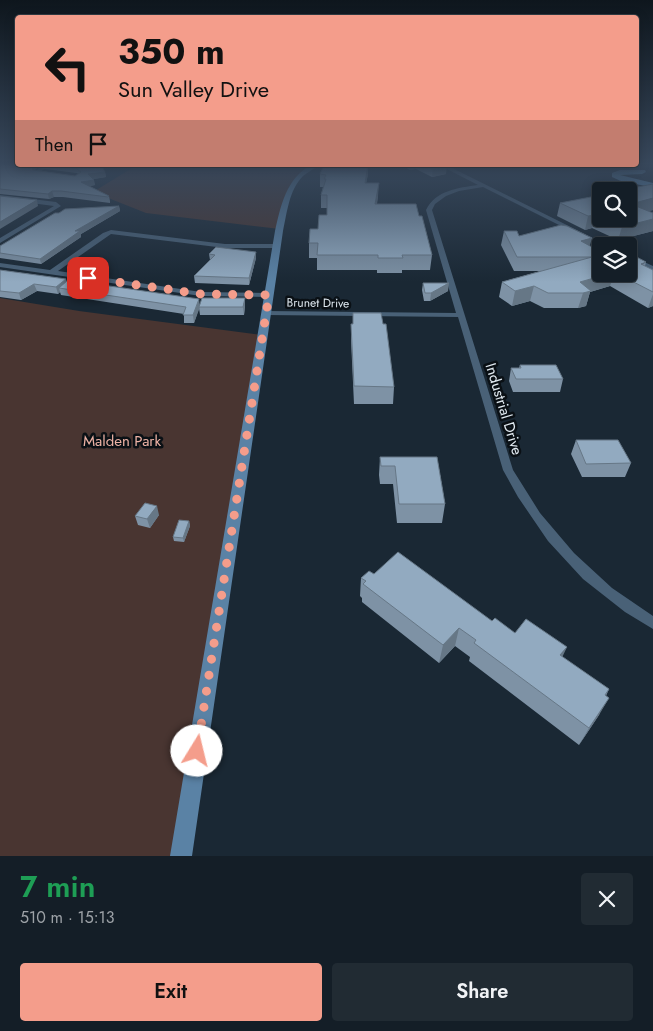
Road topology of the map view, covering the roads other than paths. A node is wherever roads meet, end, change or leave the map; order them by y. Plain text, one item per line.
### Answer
1 (46, 203) edge
2 (285, 203) edge
3 (432, 203) edge
4 (517, 203) edge
5 (592, 239) edge
6 (0, 242) edge
7 (277, 246) junction
8 (637, 261) edge
9 (0, 265) edge
10 (653, 269) edge
11 (51, 273) junction
12 (269, 295) junction
13 (266, 313) junction
14 (461, 315) junction
15 (653, 623) edge
16 (181, 856) edge

1 - 6 street
2 - 7 main road
3 - 14 street, Industrial Drive
4 - 5 street
7 - 11 street
7 - 12 main road
8 - 10 street
9 - 11 street
11 - 12 street
12 - 13 main road
13 - 14 street, Brunet Drive
13 - 16 main road
14 - 15 street, Industrial Drive

